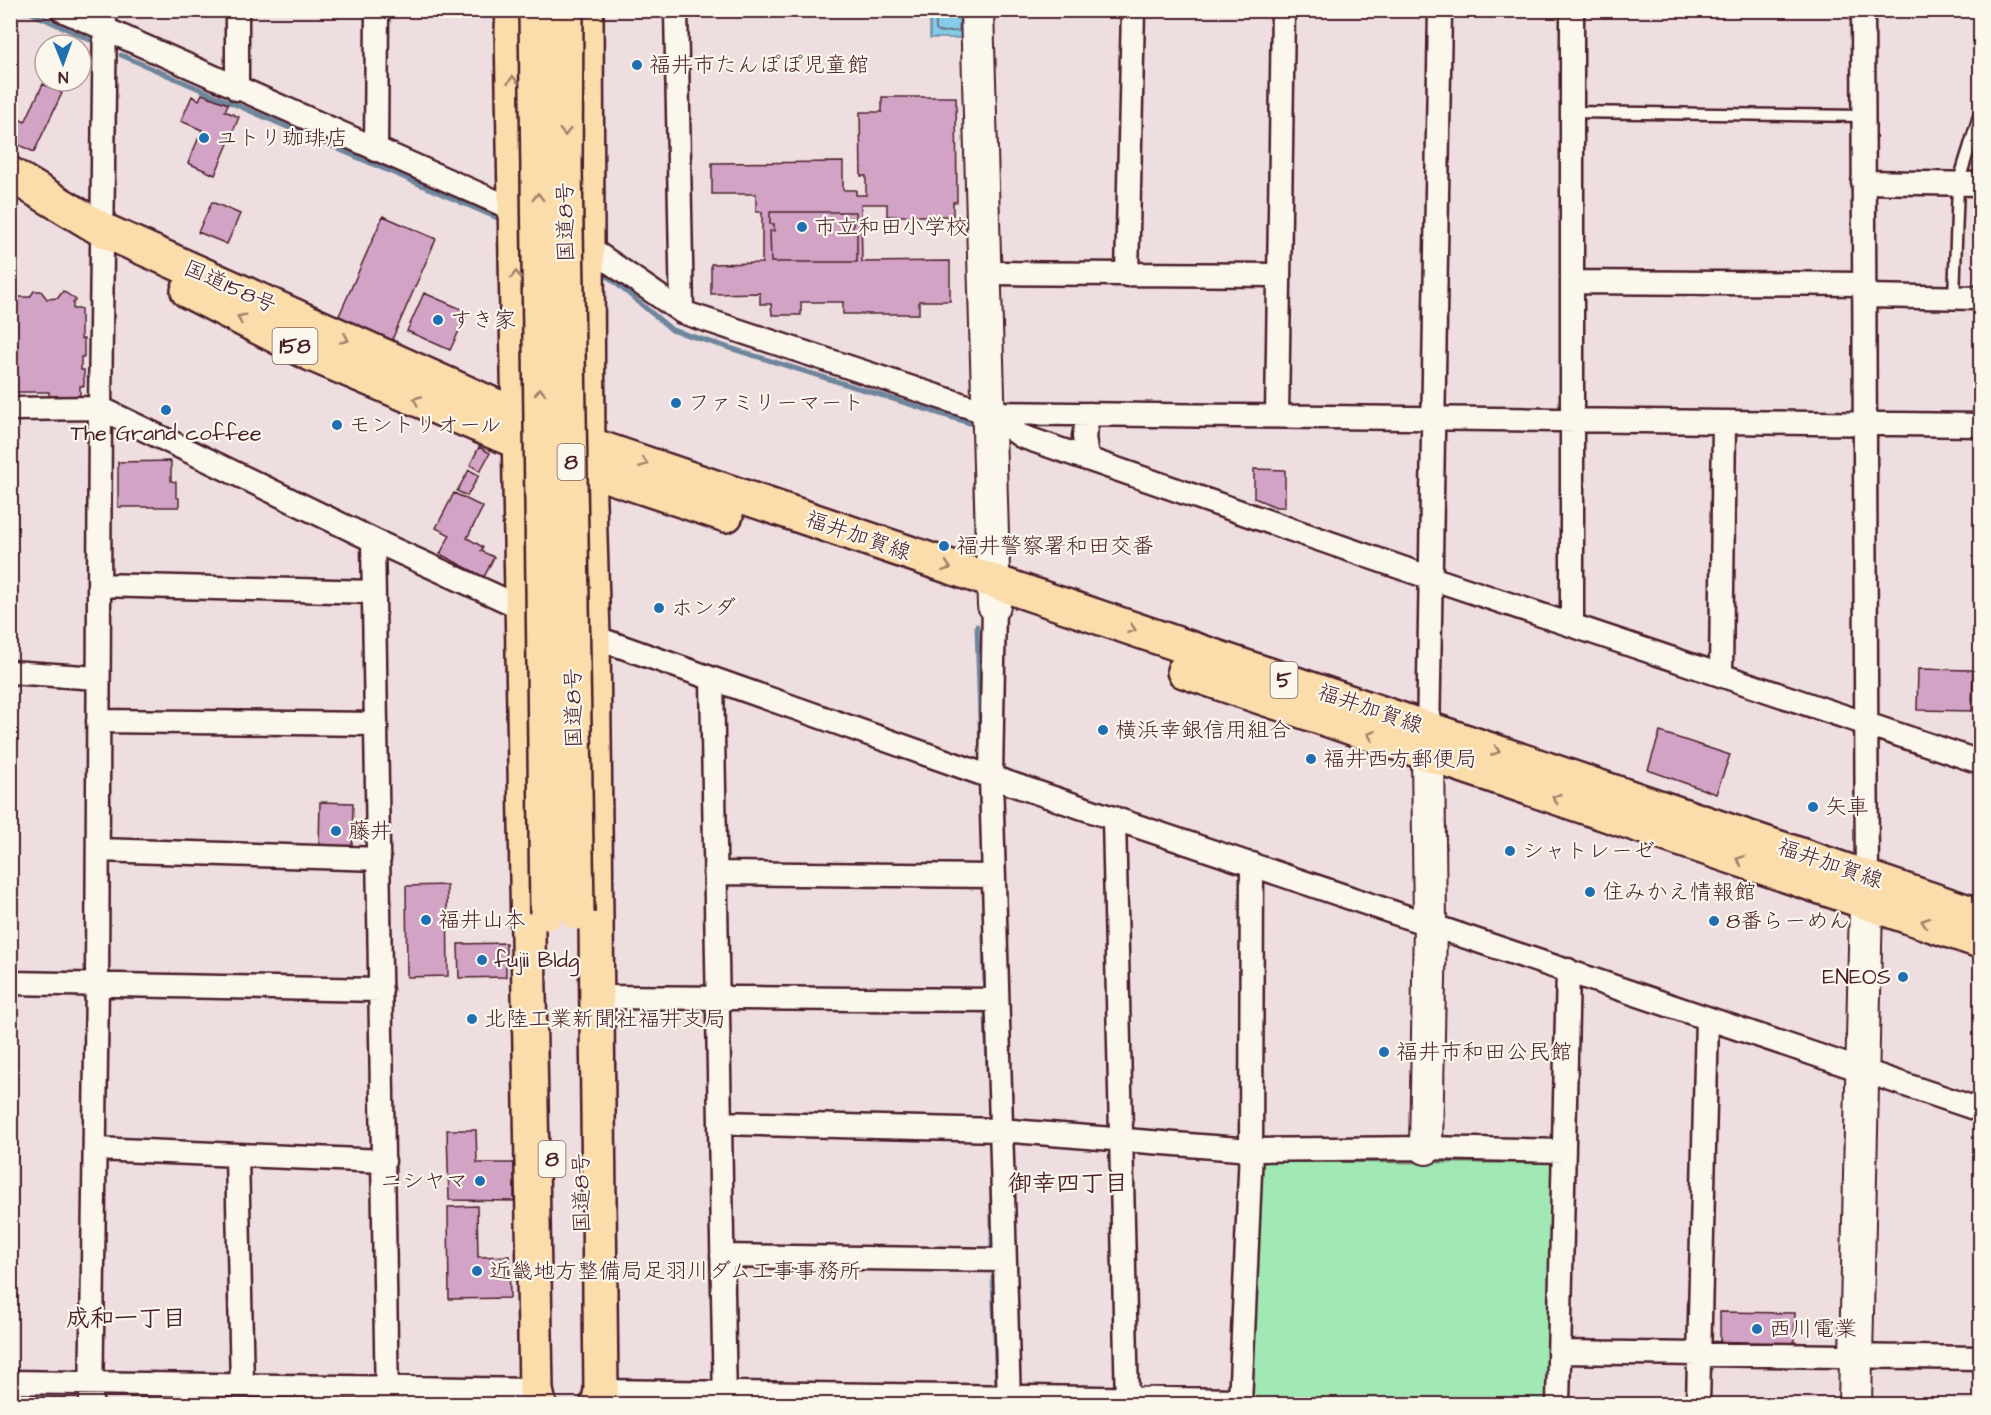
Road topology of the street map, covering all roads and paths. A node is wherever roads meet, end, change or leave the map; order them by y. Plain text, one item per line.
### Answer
1 (62, 10) edge
2 (237, 10) edge
3 (377, 10) edge
4 (513, 10) edge
5 (536, 10) edge
6 (566, 10) edge
7 (586, 10) edge
8 (676, 10) edge
9 (977, 10) edge
10 (1133, 10) edge
11 (1283, 10) edge
12 (1440, 10) edge
13 (1572, 10) edge
14 (1863, 10) edge
15 (105, 20) edge
16 (237, 88) junction
17 (1572, 111) junction
18 (1980, 113) edge
19 (1863, 116) junction
20 (376, 150) junction
21 (10, 174) edge
22 (1863, 182) junction
23 (1969, 184) edge
24 (10, 201) edge
25 (515, 210) junction
26 (103, 238) junction
27 (588, 252) junction
28 (984, 273) junction
29 (1127, 274) junction
30 (1279, 276) junction
31 (1573, 282) junction
32 (1864, 290) junction
33 (1954, 298) junction
34 (1980, 298) edge
35 (682, 312) junction
36 (100, 408) junction
37 (10, 409) edge
38 (988, 413) junction
39 (1089, 414) junction
40 (1277, 416) junction
41 (1434, 418) junction
42 (1573, 420) junction
43 (1725, 422) junction
44 (1864, 424) junction
45 (1980, 425) edge
46 (519, 431) junction
47 (588, 457) junction
48 (1087, 459) junction
49 (374, 540) junction
50 (1431, 578) junction
51 (99, 585) junction
52 (374, 592) junction
53 (994, 594) junction
54 (522, 609) junction
55 (1572, 624) junction
56 (593, 637) junction
57 (10, 672) edge
58 (1721, 674) junction
59 (99, 678) junction
60 (712, 679) junction
61 (99, 721) junction
62 (376, 724) junction
63 (1866, 724) junction
64 (1428, 742) junction
65 (1980, 762) edge
66 (991, 777) junction
67 (1114, 818) junction
68 (98, 850) junction
69 (379, 859) junction
70 (1252, 864) junction
71 (715, 873) junction
72 (994, 876) junction
73 (1867, 890) junction
74 (562, 913) junction
75 (1980, 916) edge
76 (1430, 923) junction
77 (1980, 941) edge
78 (1568, 970) junction
79 (10, 983) edge
80 (97, 984) junction
81 (381, 990) junction
82 (597, 997) junction
83 (717, 998) junction
84 (997, 1000) junction
85 (1707, 1017) junction
86 (1862, 1070) junction
87 (1980, 1110) edge
88 (720, 1123) junction
89 (1000, 1130) junction
90 (1120, 1139) junction
91 (1426, 1148) junction
92 (95, 1149) junction
93 (1251, 1150) junction
94 (1564, 1151) junction
95 (237, 1155) junction
96 (384, 1161) junction
97 (722, 1257) junction
98 (1004, 1260) junction
99 (1559, 1352) junction
100 (1700, 1354) junction
101 (1857, 1356) junction
102 (1980, 1358) edge
103 (10, 1382) edge
104 (242, 1386) junction
105 (91, 1394) edge
106 (387, 1397) edge
107 (725, 1399) edge
108 (544, 1400) edge
109 (595, 1400) edge
110 (1009, 1401) edge
111 (1127, 1401) edge
112 (1240, 1402) edge
113 (1558, 1404) edge
114 (1698, 1404) edge
115 (1856, 1404) edge

1 - 15 street
2 - 16 street
3 - 20 street
25 -> 4 main road
74 -> 5 main road, 国道8号 / 8, bridge
6 -> 74 main road, 国道8号 / 8, bridge
7 - 27 main road
8 - 35 street
9 - 28 street
10 - 29 street
11 - 30 street
12 - 41 street
13 - 17 street
14 - 19 street
15 - 16 street
15 - 26 street
16 - 20 street
17 - 19 lane
17 - 31 street
18 - 23 lane
19 - 22 street
20 - 25 street
21 - 26 main road, 国道158号 / 158
22 - 23 street
22 - 32 street
23 - 33 lane
24 - 26 main road, 国道158号 / 158
46 -> 25 main road
26 - 36 street
26 - 46 main road, 国道158号 / 158
27 - 35 street
27 - 47 main road
28 - 29 street
28 - 38 street
29 - 30 street
30 - 40 street
31 - 32 street
31 - 42 street
32 - 33 street
32 - 44 street
33 - 34 street
35 - 38 street
36 - 37 street
36 - 49 street
36 - 51 street
38 - 39 street
38 - 48 street
38 - 53 street
39 - 40 street
39 - 48 street
40 - 41 street
41 - 42 street
41 - 50 street
42 - 43 street
42 - 55 street
43 - 44 street
43 - 58 street
44 - 45 street
44 - 63 street
46 - 47 main road, 国道158号 / 158
46 - 54 main road
47 - 53 main road, 福井加賀線 / 5
47 - 56 main road
48 - 50 street
49 - 52 street
49 - 54 street
50 - 55 street
50 - 64 street
51 - 52 street
51 - 59 street
52 - 62 street
53 - 64 main road, 福井加賀線 / 5
53 - 66 street
54 - 56 street
54 - 108 main road
55 - 58 street
56 - 60 street
56 - 82 main road
57 - 59 street
58 - 63 street
59 - 61 street
60 - 66 street
60 - 71 street
61 - 62 street
61 - 68 street
62 - 69 street
63 - 65 street
63 - 73 street
64 - 73 main road, 福井加賀線 / 5
64 - 76 street
66 - 67 street
66 - 72 street
67 - 70 street
67 - 90 street
68 - 69 street
68 - 80 street
69 - 81 street
70 - 76 street
70 - 93 street
71 - 72 street
71 - 83 street
72 - 84 street
73 - 75 main road, 福井加賀線 / 5
77 -> 73 main road, 福井加賀線 / 5
73 - 86 street
74 - 108 main road, 国道8号 / 8
74 - 109 main road, 国道8号 / 8
76 - 78 street
76 - 91 street
78 - 85 street
78 - 94 street
79 - 80 street
80 - 81 street
80 - 92 street
81 - 96 street
82 - 83 street
82 - 109 main road
83 - 84 street
83 - 88 street
84 - 89 street
85 - 86 street
85 - 100 street
86 - 87 street
86 - 101 street
88 - 89 street
88 - 97 street
89 - 90 street
89 - 98 street
90 - 93 street
90 - 111 street
91 - 93 street
91 - 94 street
92 - 95 street
92 - 105 street
93 - 112 street
94 - 99 street
95 - 96 street
95 - 104 street
96 - 106 street
97 - 98 street
97 - 107 street
98 - 110 street
99 - 100 street
99 - 113 street
100 - 101 street
100 - 114 street
101 - 102 street
101 - 115 street
103 - 105 street
104 - 105 street
104 - 106 street
106 - 108 street
107 - 109 street
107 - 110 street
110 - 111 street
111 - 112 street

